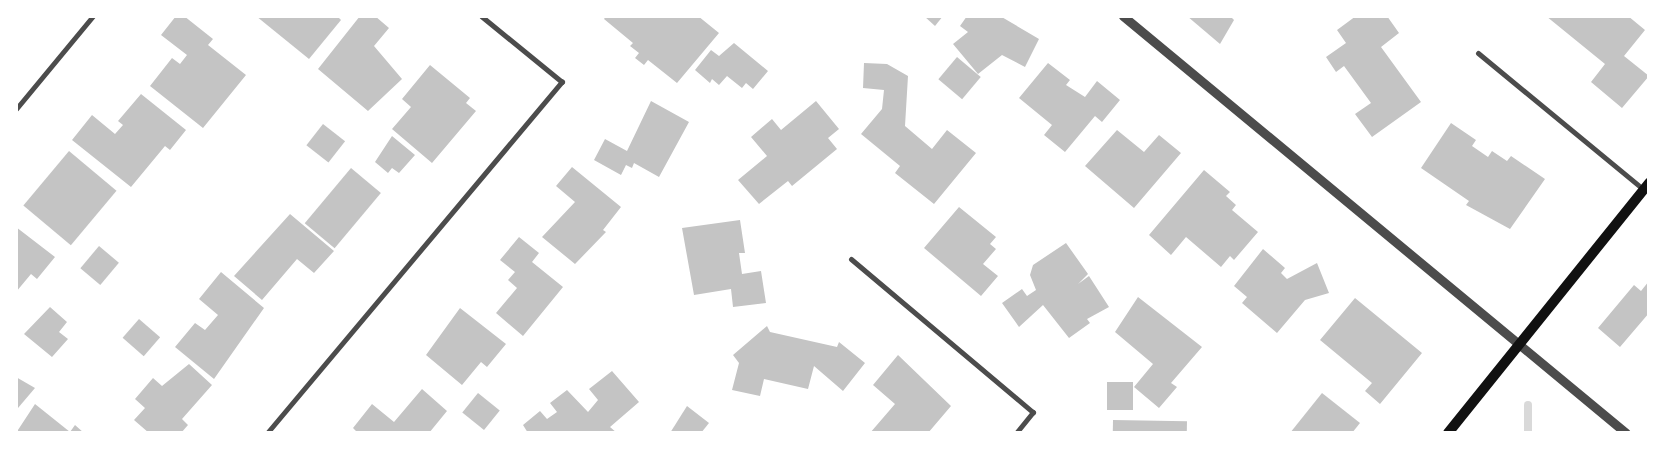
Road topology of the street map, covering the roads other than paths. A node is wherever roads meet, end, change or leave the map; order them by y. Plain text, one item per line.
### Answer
1 (93, 16) edge
2 (481, 16) edge
3 (1123, 16) edge
4 (1478, 53) dead end
5 (16, 109) edge
6 (1646, 186) edge
7 (851, 259) dead end
8 (1522, 346) junction
9 (267, 433) edge
10 (1016, 433) edge
11 (1448, 433) edge
12 (1626, 433) edge

1 - 5 street
2 - 9 street
3 - 8 street
4 - 6 street
6 - 8 main road
7 - 10 street
8 - 11 main road
8 - 12 street

